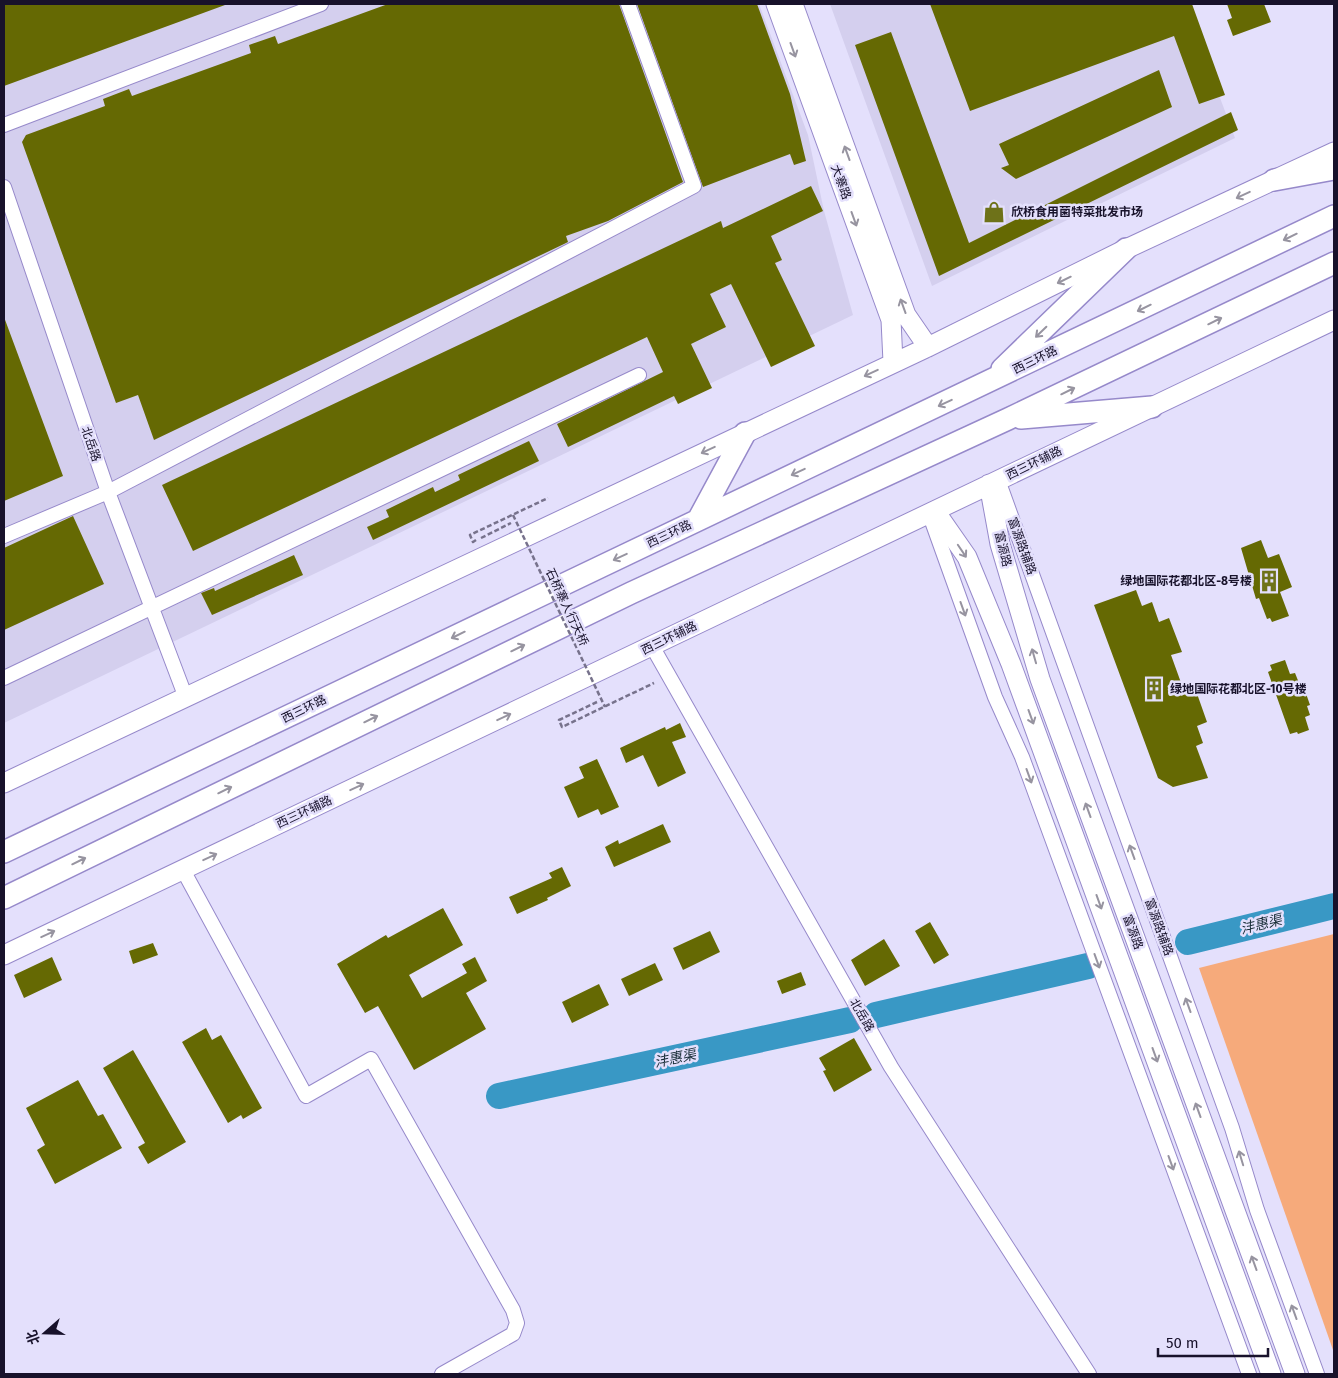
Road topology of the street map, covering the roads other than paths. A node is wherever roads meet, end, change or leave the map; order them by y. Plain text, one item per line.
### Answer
1 (321, 4) edge
2 (628, 4) edge
3 (776, 4) edge
4 (793, 4) edge
5 (4, 125) edge
6 (1334, 152) edge
7 (1334, 169) edge
8 (1274, 180) junction
9 (4, 187) edge
10 (1334, 216) edge
11 (1126, 249) junction
12 (1334, 263) edge
13 (1334, 320) edge
14 (928, 347) junction
15 (893, 362) junction
16 (639, 375) dead end
17 (989, 382) junction
18 (1152, 407) junction
19 (1008, 419) junction
20 (745, 433) junction
21 (994, 482) junction
22 (108, 492) junction
23 (932, 512) junction
24 (698, 520) junction
25 (4, 536) edge
26 (152, 608) junction
27 (652, 646) junction
28 (4, 678) edge
29 (186, 698) junction
30 (4, 782) edge
31 (83, 814) junction
32 (4, 838) edge
33 (4, 852) edge
34 (183, 870) junction
35 (44, 878) junction
36 (4, 898) edge
37 (4, 907) edge
38 (4, 955) edge
39 (442, 1374) edge
40 (1089, 1374) edge
41 (1248, 1374) edge
42 (1271, 1374) edge
43 (1294, 1374) edge
44 (1317, 1374) edge

1 - 5 street
2 - 22 street
3 -> 15 main road, 大寨路
14 -> 4 main road, 大寨路
6 - 8 main road
7 - 8 highway
8 -> 11 main road
9 - 22 street, 北岳路
10 -> 17 highway, 西三环路
11 -> 14 main road
11 -> 17 highway
19 -> 12 highway
13 - 18 main road, 西三环辅路
14 - 15 main road
15 -> 20 main road
16 - 26 street
17 -> 24 highway, 西三环路
18 - 19 highway
18 - 21 main road, 西三环辅路
35 -> 19 highway
20 - 24 highway
20 -> 29 main road
21 - 23 main road, 西三环辅路
43 -> 21 main road, 富源路
44 -> 21 street, 富源路辅路
22 - 25 street
22 - 26 street, 北岳路
23 - 27 main road, 西三环辅路
23 -> 41 street
23 -> 42 main road, 富源路
24 -> 31 highway, 西三环路
26 - 28 street
26 - 29 street, 北岳路
34 -> 27 main road, 西三环辅路
27 - 40 street, 北岳路
29 - 30 main road
31 - 32 highway
31 - 33 highway, 西三环路
38 -> 34 main road, 西三环辅路
34 - 39 street
35 - 36 highway
35 - 37 highway

